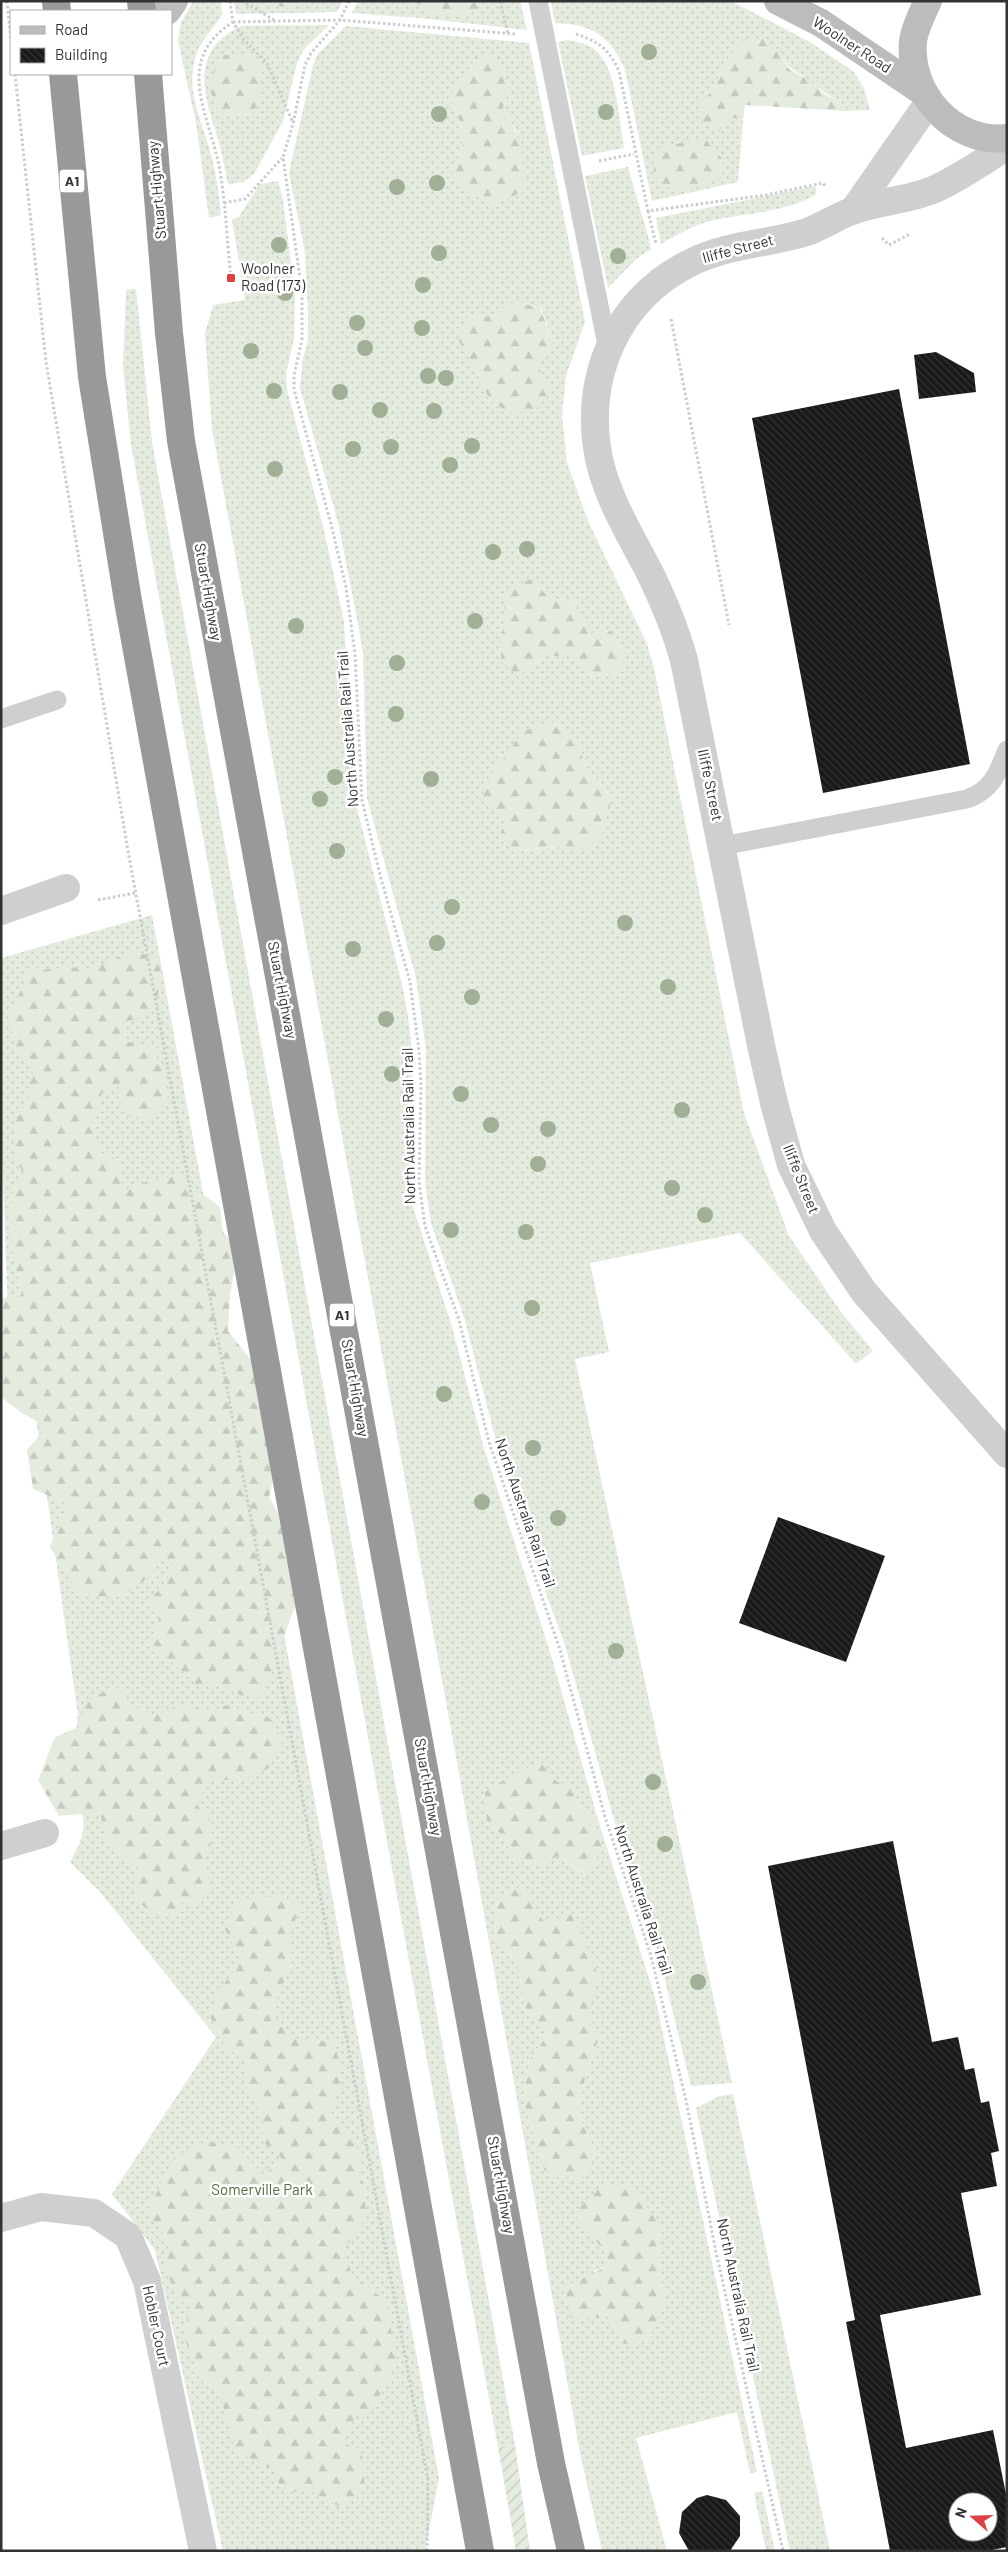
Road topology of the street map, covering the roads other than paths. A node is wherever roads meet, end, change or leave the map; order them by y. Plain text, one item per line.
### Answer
1 (538, 1) edge
2 (778, 1) edge
3 (928, 1) edge
4 (63, 75) edge
5 (148, 75) edge
6 (926, 97) junction
7 (1007, 138) edge
8 (1007, 146) edge
9 (853, 210) junction
10 (608, 350) junction
11 (57, 700) dead end
12 (1, 719) edge
13 (1007, 750) edge
14 (722, 846) junction
15 (66, 888) dead end
16 (1, 911) edge
17 (1007, 1454) edge
18 (45, 1833) dead end
19 (1, 1846) edge
20 (1, 2218) edge
21 (203, 2551) edge
22 (480, 2551) edge
23 (571, 2551) edge

1 - 10 lane
2 - 6 main road, Woolner Road
3 - 6 main road
4 - 22 highway, A1
5 - 23 highway, Stuart Highway / A1
6 - 7 main road
6 - 9 street, Iliffe Street
8 - 9 street, Iliffe Street
9 - 10 street, Iliffe Street
10 - 14 street, Iliffe Street
11 - 12 lane
13 - 14 lane
14 - 17 street, Iliffe Street
15 - 16 street
18 - 19 street
20 - 21 street, Hobler Court

